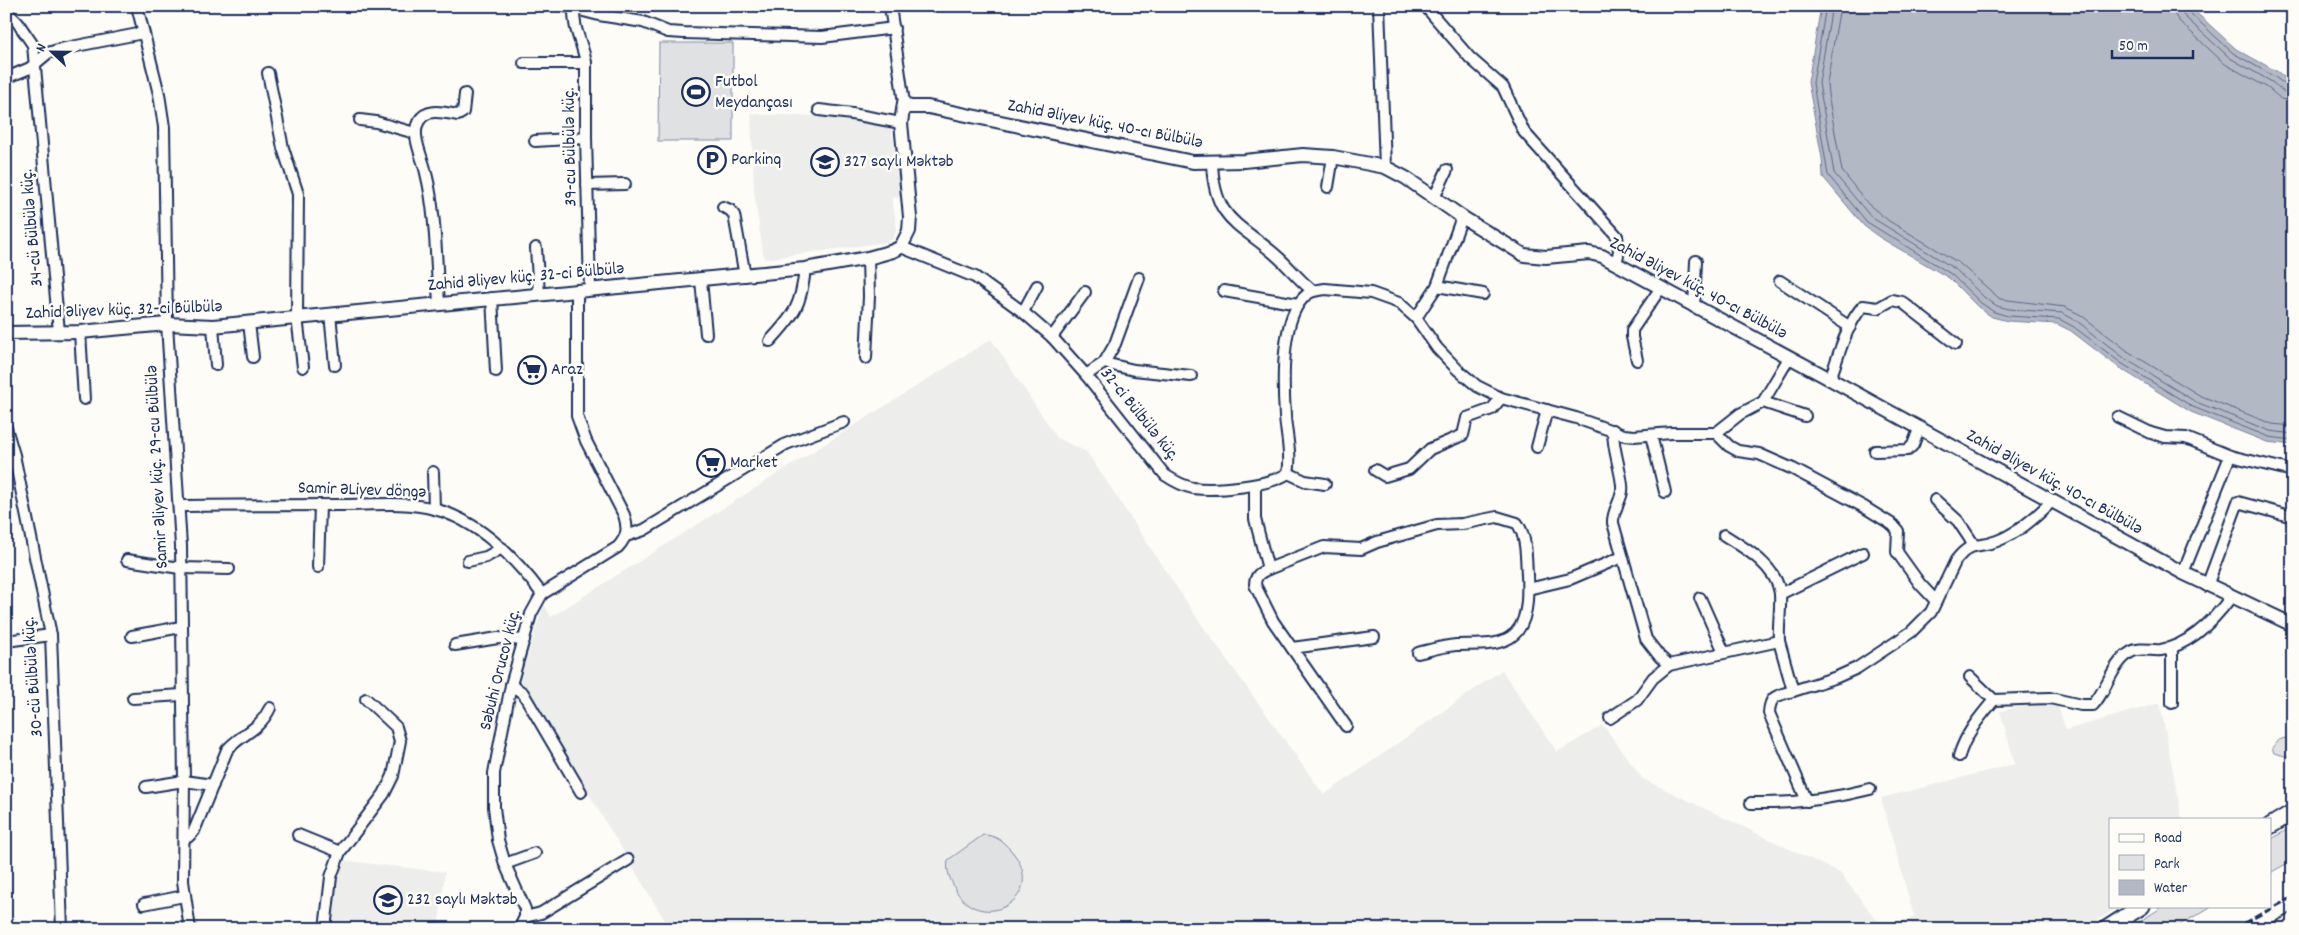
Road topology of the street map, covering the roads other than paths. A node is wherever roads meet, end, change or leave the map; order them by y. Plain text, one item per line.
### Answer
1 (137, 6) edge
2 (890, 6) edge
3 (1379, 6) edge
4 (1425, 6) edge
5 (571, 7) edge
6 (6, 11) edge
7 (894, 28) junction
8 (143, 33) junction
9 (36, 63) junction
10 (524, 63) dead end
11 (586, 63) junction
12 (268, 73) dead end
13 (6, 78) edge
14 (465, 94) dead end
15 (904, 103) junction
16 (820, 110) dead end
17 (360, 120) dead end
18 (901, 123) junction
19 (415, 133) junction
20 (586, 138) junction
21 (535, 141) dead end
22 (1333, 158) junction
23 (1212, 162) junction
24 (1385, 167) junction
25 (1448, 170) dead end
26 (625, 184) dead end
27 (587, 185) junction
28 (1328, 187) dead end
29 (1434, 198) junction
30 (723, 207) dead end
31 (1462, 217) junction
32 (901, 247) junction
33 (536, 248) dead end
34 (868, 258) junction
35 (1696, 261) dead end
36 (1616, 264) junction
37 (805, 268) junction
38 (745, 276) junction
39 (1139, 278) dead end
40 (701, 280) junction
41 (1780, 281) dead end
42 (1037, 286) dead end
43 (1437, 286) junction
44 (1660, 289) junction
45 (584, 290) junction
46 (1224, 291) dead end
47 (1313, 291) junction
48 (1086, 292) dead end
49 (539, 294) junction
50 (1482, 294) dead end
51 (492, 298) junction
52 (440, 303) junction
53 (1298, 304) junction
54 (1694, 307) junction
55 (1023, 312) junction
56 (330, 314) junction
57 (297, 318) junction
58 (1416, 318) junction
59 (249, 323) junction
60 (167, 324) junction
61 (213, 326) junction
62 (1850, 327) junction
63 (58, 332) junction
64 (80, 332) junction
65 (6, 333) edge
66 (706, 334) dead end
67 (1052, 337) junction
68 (770, 341) dead end
69 (1956, 344) dead end
70 (253, 358) dead end
71 (866, 358) dead end
72 (1788, 358) junction
73 (1637, 360) dead end
74 (1104, 363) junction
75 (216, 365) dead end
76 (335, 365) dead end
77 (303, 367) dead end
78 (496, 371) dead end
79 (1086, 375) junction
80 (1190, 376) dead end
81 (1830, 378) junction
82 (1501, 398) junction
83 (84, 399) dead end
84 (1763, 402) junction
85 (1547, 410) junction
86 (1805, 416) dead end
87 (2118, 417) dead end
88 (844, 422) dead end
89 (6, 428) edge
90 (1920, 429) junction
91 (1613, 430) junction
92 (1716, 433) junction
93 (1651, 435) junction
94 (1537, 447) dead end
95 (1874, 451) dead end
96 (2230, 456) junction
97 (1375, 470) dead end
98 (2293, 471) edge
99 (433, 472) dead end
100 (1288, 473) junction
101 (1326, 484) dead end
102 (1255, 485) junction
103 (1665, 492) dead end
104 (1936, 500) dead end
105 (2050, 502) junction
106 (320, 505) junction
107 (180, 506) junction
108 (434, 509) junction
109 (2293, 517) edge
110 (1724, 535) dead end
111 (626, 536) junction
112 (1974, 545) junction
113 (502, 548) junction
114 (1863, 553) dead end
115 (1622, 557) junction
116 (127, 560) dead end
117 (468, 561) dead end
118 (318, 567) dead end
119 (180, 568) junction
120 (229, 569) dead end
121 (1268, 569) junction
122 (2183, 573) junction
123 (2207, 586) junction
124 (1528, 589) junction
125 (542, 594) junction
126 (1780, 594) junction
127 (2231, 597) junction
128 (1700, 598) dead end
129 (1936, 601) junction
130 (2293, 624) edge
131 (181, 627) junction
132 (50, 635) junction
133 (132, 636) dead end
134 (1374, 637) dead end
135 (6, 640) edge
136 (524, 640) junction
137 (1779, 640) junction
138 (455, 645) dead end
139 (1292, 648) junction
140 (2172, 648) junction
141 (1724, 652) junction
142 (1418, 653) dead end
143 (1669, 665) junction
144 (1970, 677) dead end
145 (511, 685) junction
146 (1793, 691) junction
147 (182, 695) junction
148 (133, 698) dead end
149 (366, 699) dead end
150 (1994, 700) junction
151 (2172, 703) dead end
152 (270, 708) dead end
153 (1610, 718) dead end
154 (1346, 726) dead end
155 (1959, 756) dead end
156 (184, 781) junction
157 (213, 785) junction
158 (146, 786) dead end
159 (1870, 789) dead end
160 (581, 792) dead end
161 (1807, 801) junction
162 (1752, 803) dead end
163 (2293, 812) edge
164 (2272, 825) edge
165 (298, 835) dead end
166 (184, 836) junction
167 (340, 852) junction
168 (535, 853) dead end
169 (628, 860) dead end
170 (505, 864) junction
171 (184, 896) junction
172 (144, 904) dead end
173 (2139, 908) edge
174 (525, 917) junction
175 (2292, 924) edge
176 (62, 929) edge
177 (190, 929) edge
178 (325, 929) edge
179 (519, 929) edge
180 (2106, 929) edge
181 (2276, 929) edge

1 - 8 street, Samir Əliyev küç. 29-cu Bülbülə
2 - 7 street
3 - 24 street
4 - 36 street
5 - 7 street
5 - 11 street, 39-cu Bülbülə küç.
6 - 9 street, 34-cü Bülbülə küç.
7 - 15 street
8 - 9 street
8 - 60 street, Samir Əliyev küç. 29-cu Bülbülə
9 - 13 street
9 - 63 street, 34-cü Bülbülə küç.
10 - 11 street
11 - 20 street, 39-cu Bülbülə küç.
12 - 57 street
14 - 19 street
15 - 18 street
15 - 23 street, Zahid Əliyev küç. 40-cı Bülbülə
16 - 18 street
17 - 19 street
18 - 32 street
19 - 52 street
20 - 21 street
20 - 27 street, 39-cu Bülbülə küç.
22 - 23 street, Zahid Əliyev küç. 40-cı Bülbülə
22 - 24 street, Zahid Əliyev küç. 40-cı Bülbülə
22 - 28 street
23 - 47 street
24 - 29 street, Zahid Əliyev küç. 40-cı Bülbülə
25 - 29 street
26 - 27 street
27 - 45 street, 39-cu Bülbülə küç.
29 - 31 street, Zahid Əliyev küç. 40-cı Bülbülə
30 - 38 street
31 - 36 street, Zahid Əliyev küç. 40-cı Bülbülə
31 - 43 street
32 - 34 street, Zahid Əliyev küç. 32-ci Bülbülə
32 - 55 street, 32-ci Bülbülə küç.
33 - 49 street
34 - 37 street, Zahid Əliyev küç. 32-ci Bülbülə
34 - 71 street
35 - 54 street
36 - 44 street, Zahid Əliyev küç. 40-cı Bülbülə
37 - 38 street, Zahid Əliyev küç. 32-ci Bülbülə
37 - 68 street
38 - 40 street, Zahid Əliyev küç. 32-ci Bülbülə
39 - 74 street
40 - 45 street, Zahid Əliyev küç. 32-ci Bülbülə
40 - 66 street
41 - 62 street
42 - 55 street
43 - 50 street
43 - 58 street
44 - 54 street, Zahid Əliyev küç. 40-cı Bülbülə
44 - 73 street
45 - 49 street, Zahid Əliyev küç. 32-ci Bülbülə
45 - 111 street
46 - 53 street
47 - 53 street
47 - 58 street
48 - 67 street
49 - 51 street, Zahid Əliyev küç. 32-ci Bülbülə
51 - 52 street, Zahid Əliyev küç. 32-ci Bülbülə
51 - 78 street
52 - 56 street, Zahid Əliyev küç. 32-ci Bülbülə
53 - 100 street
54 - 72 street, Zahid Əliyev küç. 40-cı Bülbülə
55 - 67 street, 32-ci Bülbülə küç.
56 - 57 street, Zahid Əliyev küç. 32-ci Bülbülə
56 - 76 street
57 - 59 street, Zahid Əliyev küç. 32-ci Bülbülə
57 - 77 street
58 - 82 street
59 - 61 street, Zahid Əliyev küç. 32-ci Bülbülə
59 - 70 street
60 - 61 street, Zahid Əliyev küç. 32-ci Bülbülə
60 - 64 street, Zahid Əliyev küç. 32-ci Bülbülə
60 - 107 street, Samir Əliyev küç. 29-cu Bülbülə
61 - 75 street
62 - 69 street
62 - 81 street
63 - 64 street, Zahid Əliyev küç. 32-ci Bülbülə
63 - 65 street, Zahid Əliyev küç. 32-ci Bülbülə
64 - 83 street
67 - 79 street, 32-ci Bülbülə küç.
72 - 81 street, Zahid Əliyev küç. 40-cı Bülbülə
72 - 84 street
74 - 79 street
74 - 80 street
79 - 102 street, 32-ci Bülbülə küç.
81 - 90 street, Zahid Əliyev küç. 40-cı Bülbülə
82 - 85 street
82 - 97 street
84 - 86 street
84 - 92 street
85 - 91 street
85 - 94 street
87 - 96 street
88 - 111 street
89 - 132 street, 30-cü Bülbülə küç.
90 - 95 street
90 - 105 street, Zahid Əliyev küç. 40-cı Bülbülə
91 - 93 street
91 - 115 street
92 - 93 street
92 - 129 street
93 - 103 street
96 - 98 street
96 - 122 street
99 - 108 street
100 - 101 street
100 - 102 street, 32-ci Bülbülə küç.
102 - 121 street
104 - 112 street
105 - 112 street
105 - 122 street, Zahid Əliyev küç. 40-cı Bülbülə
106 - 107 street, Samir ƏLiyev döngə
106 - 108 street, Samir ƏLiyev döngə
106 - 118 street
107 - 119 street, Samir Əliyev küç. 29-cu Bülbülə
108 - 113 street, Samir ƏLiyev döngə
109 - 123 street
110 - 126 street
111 - 125 street, Səbuhi Orucov küç.
112 - 129 street
113 - 117 street
113 - 125 street, Samir ƏLiyev döngə
114 - 126 street
115 - 124 street
115 - 143 street
116 - 119 street
119 - 120 street
119 - 131 street, Samir Əliyev küç. 29-cu Bülbülə
121 - 124 street
121 - 139 street
122 - 123 street, Zahid Əliyev küç. 40-cı Bülbülə
123 - 127 street, Zahid Əliyev küç. 40-cı Bülbülə
124 - 142 street
125 - 136 street, Səbuhi Orucov küç.
126 - 137 street
127 - 130 street, Zahid Əliyev küç. 40-cı Bülbülə
127 - 140 street
128 - 141 street
129 - 146 street
131 - 133 street
131 - 147 street, Samir Əliyev küç. 29-cu Bülbülə
132 - 135 street
132 - 176 street, 30-cü Bülbülə küç.
134 - 139 street
136 - 138 street
136 - 145 street, Səbuhi Orucov küç.
137 - 141 street
137 - 146 street
139 - 154 street
140 - 150 street
140 - 151 street
141 - 143 street
143 - 153 street
144 - 150 street
145 - 160 street
145 - 170 street, Səbuhi Orucov küç.
146 - 161 street
147 - 148 street
147 - 156 street, Samir Əliyev küç. 29-cu Bülbülə
149 - 167 street
150 - 155 street
152 - 157 street
156 - 157 street
156 - 158 street
156 - 166 street, Samir Əliyev küç. 29-cu Bülbülə
157 - 166 street
159 - 161 street
161 - 162 street
163 - 164 main road
165 - 167 street
166 - 171 street, Samir Əliyev küç. 29-cu Bülbülə
167 - 178 street
168 - 170 street
169 - 174 street
170 - 174 street, Səbuhi Orucov küç.
171 - 172 street
171 - 177 street, Samir Əliyev küç. 29-cu Bülbülə
173 - 180 main road
174 - 179 street
175 - 181 street

